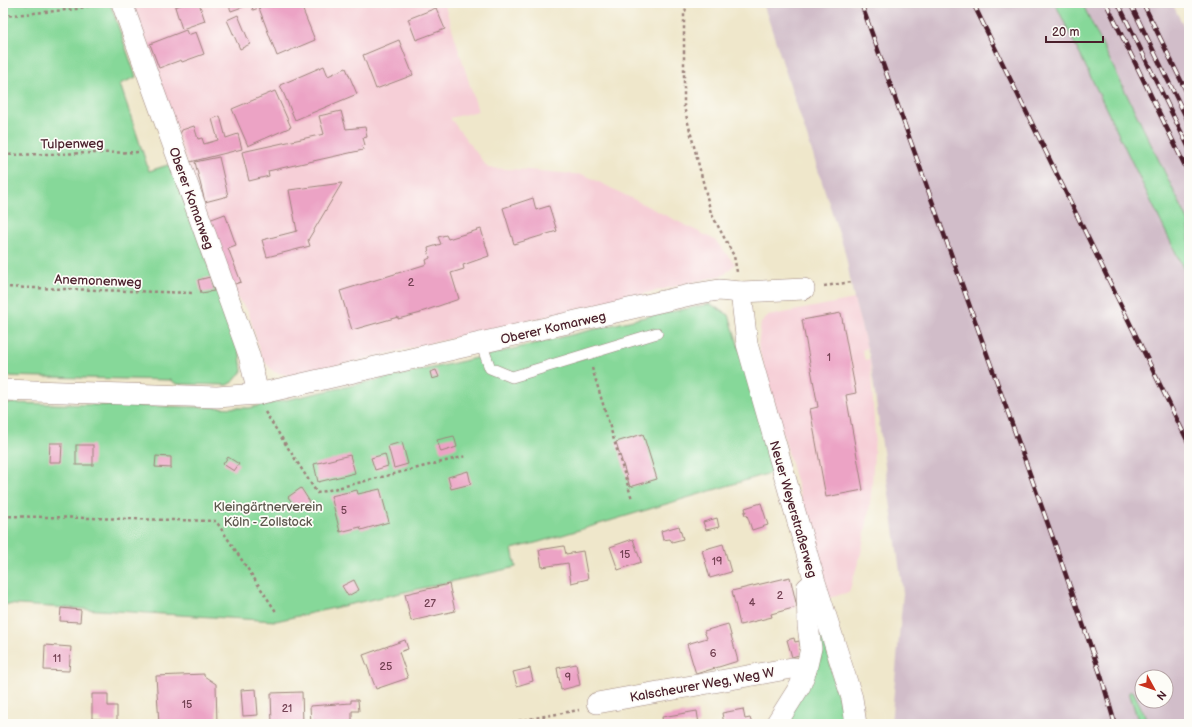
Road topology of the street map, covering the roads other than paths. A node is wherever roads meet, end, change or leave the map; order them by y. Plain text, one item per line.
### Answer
1 (122, 3) edge
2 (804, 289) road end
3 (741, 292) junction
4 (657, 333) dead end
5 (481, 343) junction
6 (3, 390) edge
7 (256, 394) junction
8 (815, 582) junction
9 (806, 670) junction
10 (597, 703) road end
11 (776, 724) edge
12 (856, 724) edge

1 - 7 street, Oberer Komarweg
2 - 3 street, Oberer Komarweg
3 - 5 street, Oberer Komarweg
3 - 8 street, Neuer Weyerstraßerweg
4 - 5 lane
5 - 7 street, Oberer Komarweg
6 - 7 street, Oberer Komarweg
8 - 9 street
8 - 12 street, Neuer Weyerstraßerweg
9 - 10 street, Kalscheurer Weg, Weg W
9 - 11 street

